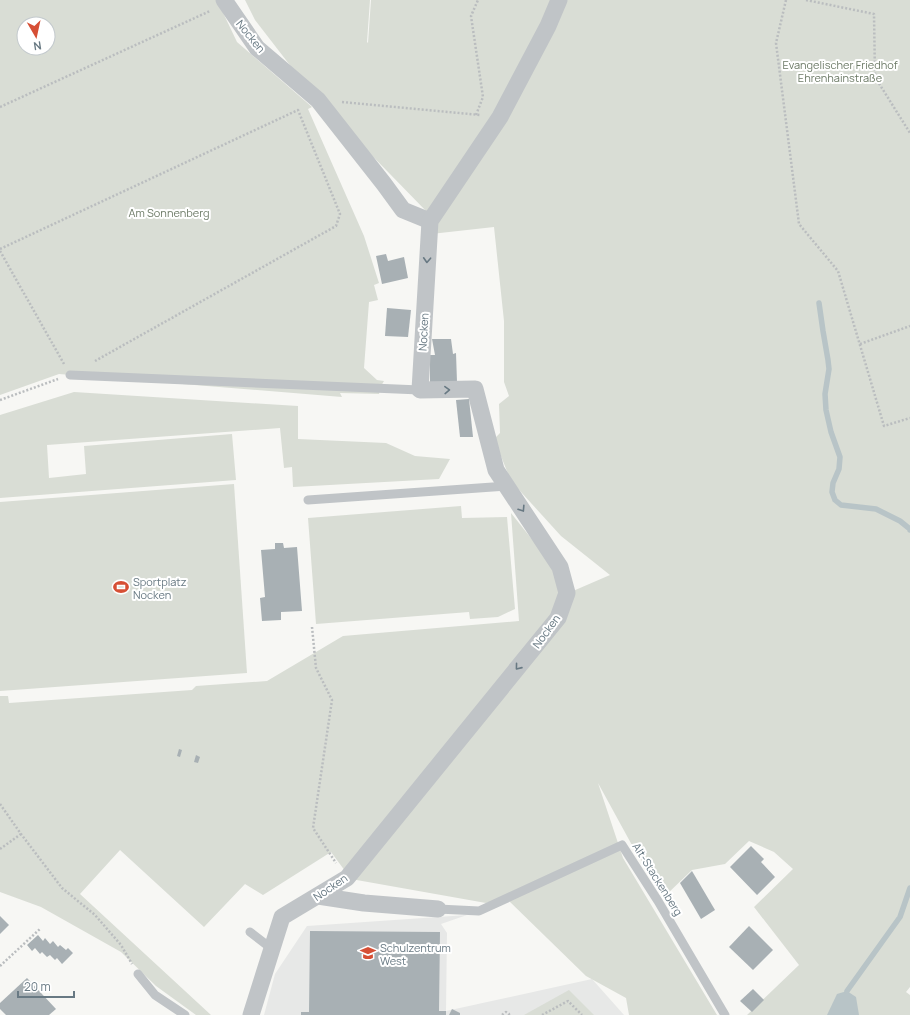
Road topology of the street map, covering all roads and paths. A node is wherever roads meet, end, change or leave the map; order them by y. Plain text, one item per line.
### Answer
1 (478, 0) edge
2 (559, 0) edge
3 (786, 0) edge
4 (806, 0) edge
5 (225, 2) edge
6 (318, 100) junction
7 (0, 107) edge
8 (476, 115) junction
9 (500, 118) junction
10 (910, 133) edge
11 (430, 221) junction
12 (0, 250) edge
13 (910, 326) edge
14 (860, 344) junction
15 (70, 375) junction
16 (420, 390) junction
17 (0, 400) edge
18 (910, 418) edge
19 (506, 486) junction
20 (308, 500) dead end
21 (312, 627) dead end
22 (0, 804) edge
23 (21, 834) junction
24 (0, 848) edge
25 (347, 878) junction
26 (318, 896) junction
27 (438, 908) joint
28 (41, 928) dead end
29 (250, 932) dead end
30 (272, 949) junction
31 (0, 966) edge
32 (138, 974) joint
33 (185, 1015) edge
34 (251, 1015) edge
35 (502, 1015) edge
36 (509, 1015) edge
37 (542, 1015) edge
38 (582, 1015) edge
39 (725, 1015) edge

1 - 8 path
2 - 9 street
3 - 14 path
4 - 10 path
5 - 6 street, Nocken
5 - 7 path
6 - 8 path
6 - 11 street, Nocken
8 - 9 path
9 - 11 street
11 -> 16 street, Nocken
12 - 15 path
12 - 15 path
13 - 14 path
14 - 18 path
15 - 16 lane
15 - 17 path
16 -> 19 street, Nocken
19 - 20 lane
19 -> 25 street, Nocken
21 - 25 path
22 - 23 path
23 - 24 path
23 - 32 path
25 - 26 street, Nocken
26 - 27 street
26 - 30 street, Nocken
27 - 39 lane, Alt-Stackenberg
28 - 31 path
29 - 30 lane
30 - 34 street, Nocken
32 - 33 lane
35 - 36 path
37 - 38 path

